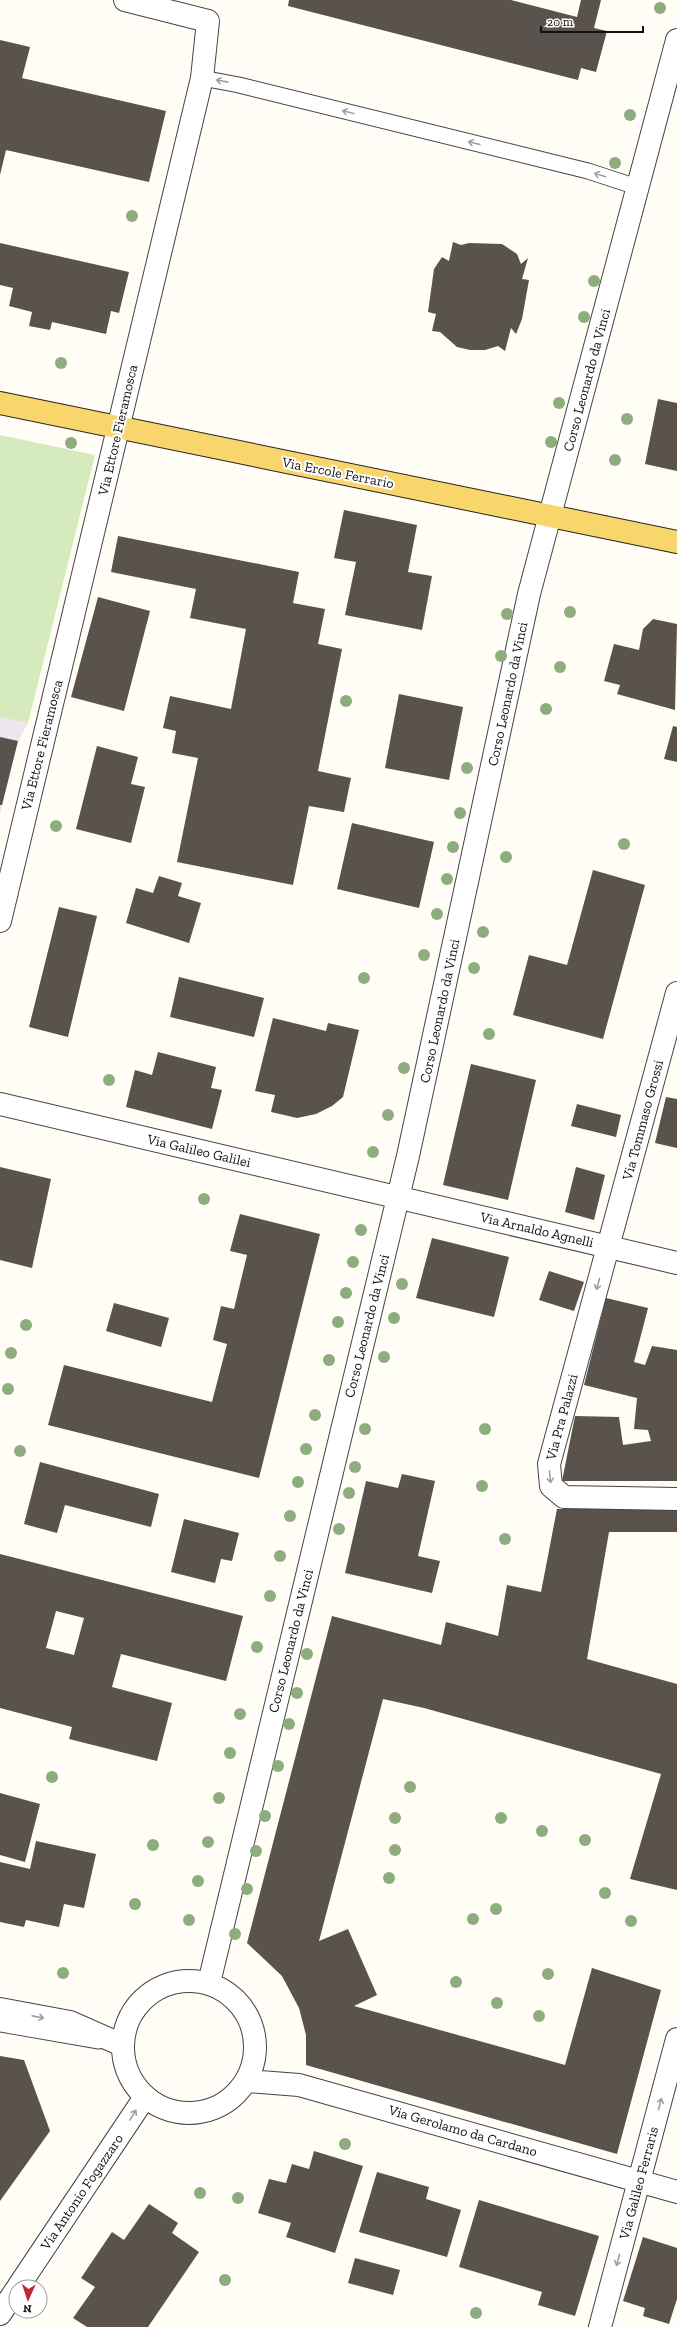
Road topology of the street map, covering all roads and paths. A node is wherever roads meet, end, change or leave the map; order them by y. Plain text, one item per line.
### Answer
1 (125, 0) edge
2 (677, 40) edge
3 (202, 78) junction
4 (637, 187) junction
5 (0, 403) edge
6 (119, 428) junction
7 (550, 516) junction
8 (677, 542) edge
9 (0, 921) edge
10 (677, 993) edge
11 (0, 1104) edge
12 (398, 1197) junction
13 (608, 1247) junction
14 (677, 1263) edge
15 (677, 1500) edge
16 (209, 1983) junction
17 (0, 2009) edge
18 (0, 2024) edge
19 (677, 2039) edge
20 (122, 2045) junction
21 (247, 2081) junction
22 (145, 2097) junction
23 (640, 2182) junction
24 (677, 2192) edge
25 (23, 2279) edge
26 (8, 2302) edge
27 (0, 2314) edge
28 (600, 2327) edge

1 - 3 street, Via Ettore Fieramosca
2 - 4 street, Corso Leonardo da Vinci
4 -> 3 lane
3 - 6 street, Via Ettore Fieramosca
4 - 7 street, Corso Leonardo da Vinci
5 - 6 main road, Via Ercole Ferrario
6 - 7 main road, Via Ercole Ferrario
6 - 9 street, Via Ettore Fieramosca
7 - 8 main road, Via Ercole Ferrario
7 - 12 street, Corso Leonardo da Vinci
10 - 13 street, Via Tommaso Grossi
11 - 12 street, Via Galileo Galilei
12 - 13 street, Via Arnaldo Agnelli
12 - 16 street, Corso Leonardo da Vinci
13 - 14 street, Via Arnaldo Agnelli
13 -> 15 street, Via Pra Palazzi
16 - 20 street
16 - 21 street
17 -> 20 street
18 - 20 lane
23 -> 19 street, Via Galileo Ferraris
20 - 22 street
21 - 22 street
21 - 23 street, Via Gerolamo da Cardano
25 -> 22 street, Via Antonio Fogazzaro
23 - 24 street, Via Gerolamo da Cardano
23 -> 28 street, Via Galileo Ferraris
26 - 27 street

